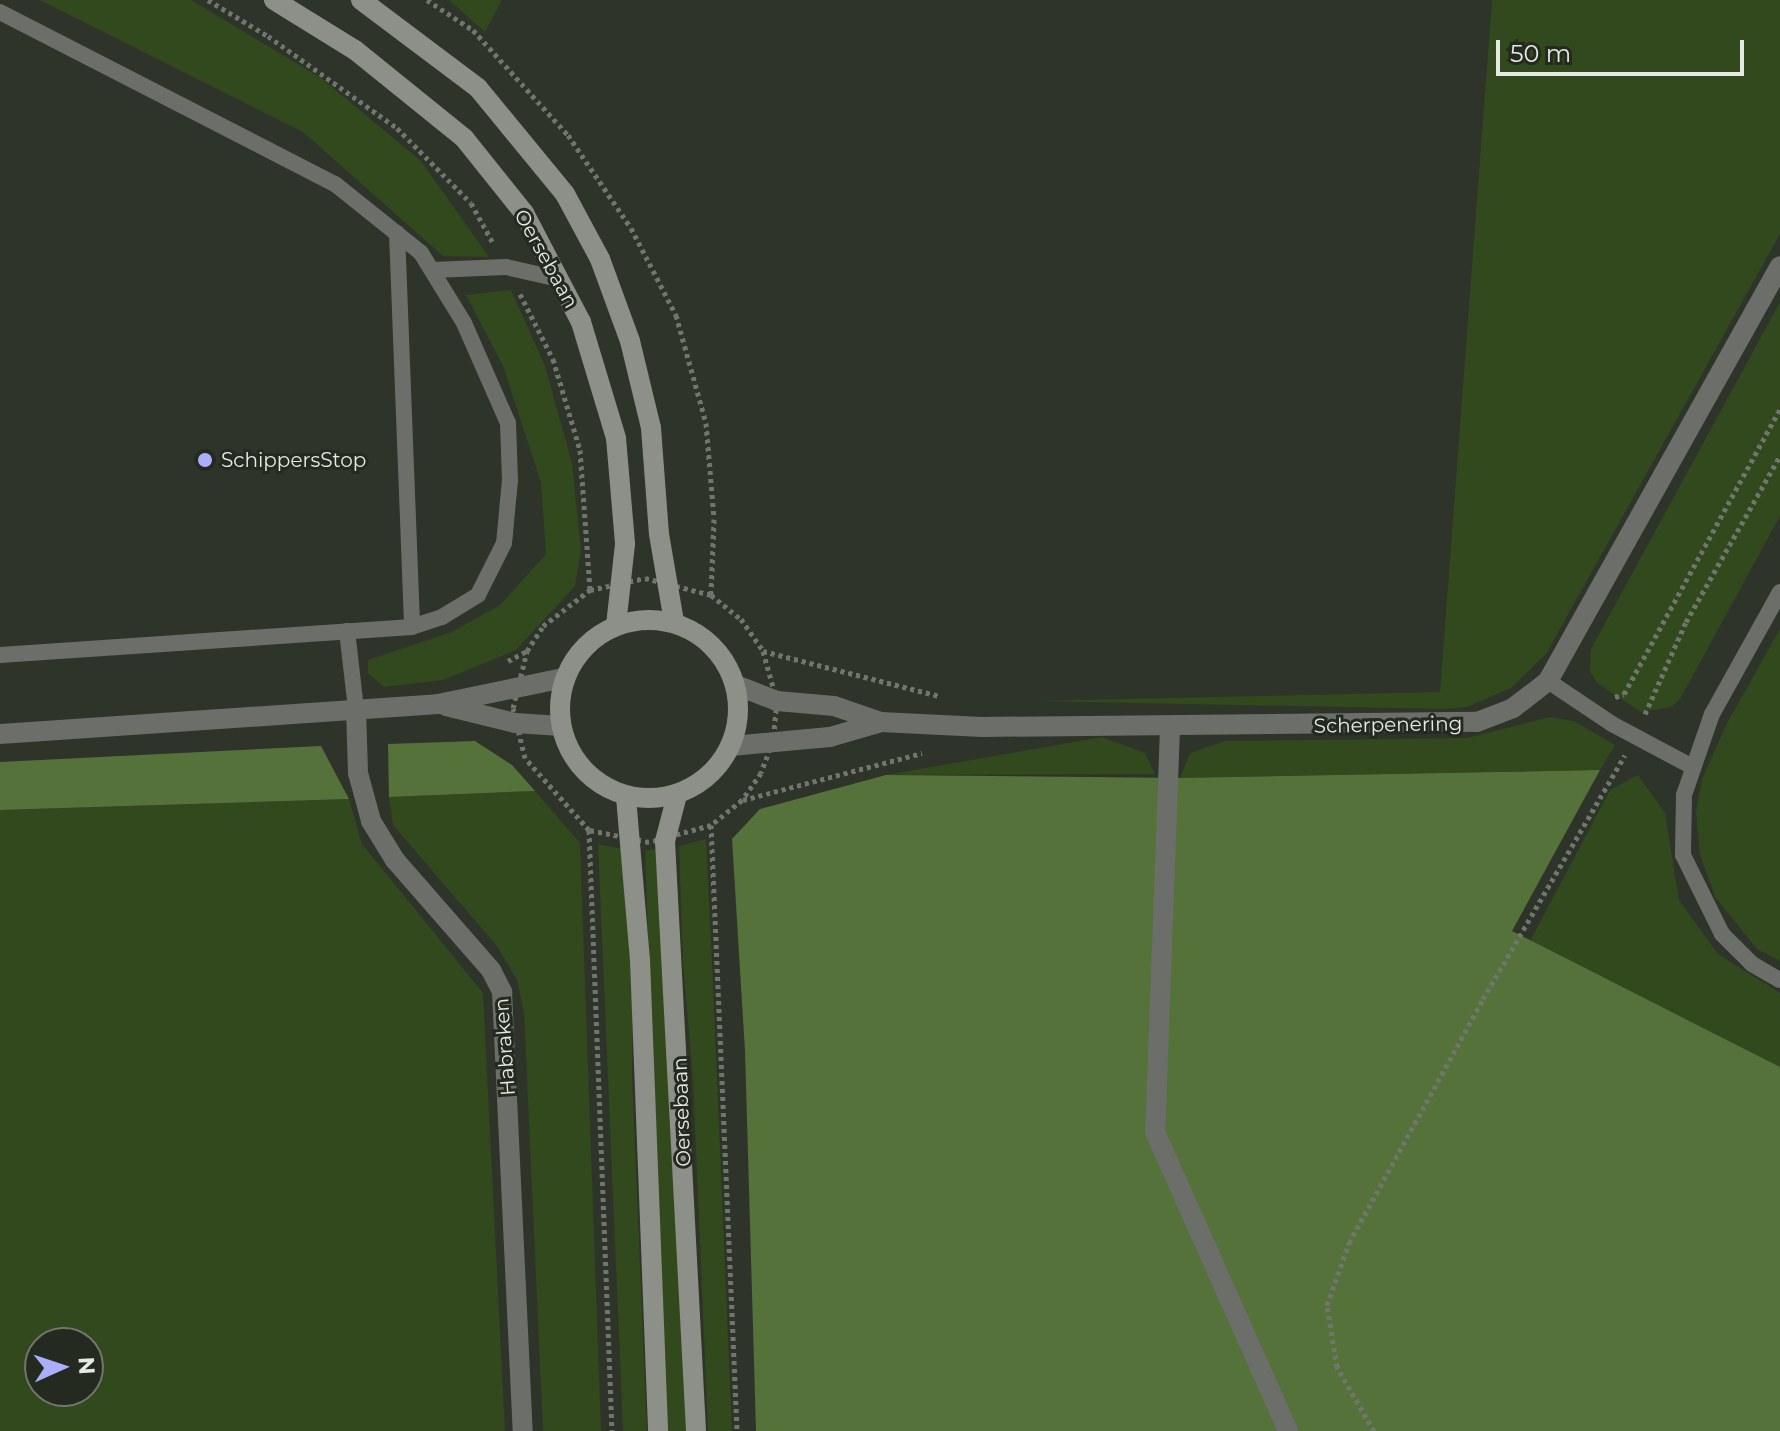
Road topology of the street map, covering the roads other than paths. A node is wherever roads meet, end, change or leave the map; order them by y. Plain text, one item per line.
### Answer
1 (274, 0) edge
2 (361, 0) edge
3 (0, 12) edge
4 (397, 233) junction
5 (1780, 266) edge
6 (432, 270) junction
7 (559, 279) junction
8 (1780, 592) edge
9 (674, 622) junction
10 (616, 625) junction
11 (412, 627) junction
12 (347, 631) junction
13 (0, 655) edge
14 (564, 678) junction
15 (1548, 681) junction
16 (736, 685) junction
17 (438, 704) junction
18 (356, 709) junction
19 (881, 722) junction
20 (561, 726) junction
21 (1170, 728) junction
22 (0, 734) edge
23 (731, 746) junction
24 (1693, 767) junction
25 (677, 795) junction
26 (626, 797) junction
27 (1780, 980) edge
28 (523, 1431) edge
29 (658, 1431) edge
30 (696, 1431) edge
31 (1288, 1431) edge

1 - 7 main road, Oersebaan
2 - 9 main road
3 - 4 lane
4 - 6 lane
4 - 11 lane
5 - 15 street, Scherpenering
6 - 7 lane
6 - 11 lane
7 - 10 main road, Oersebaan
8 - 24 lane
9 - 10 main road
9 - 16 main road
10 - 14 main road
11 - 12 lane
12 - 13 lane
12 - 18 lane
14 - 17 street
14 - 20 main road
15 - 21 street, Scherpenering
15 - 24 lane
16 - 19 street, Scherpenering
16 - 23 main road
17 - 18 street
17 - 20 street
18 - 22 street
18 - 28 street, Habraken
19 - 21 street, Scherpenering
19 - 23 street, Scherpenering
20 - 26 main road
21 - 31 street
23 - 25 main road
24 - 27 lane
25 - 26 main road
25 - 30 main road, Oersebaan
26 - 29 main road, Oersebaan

